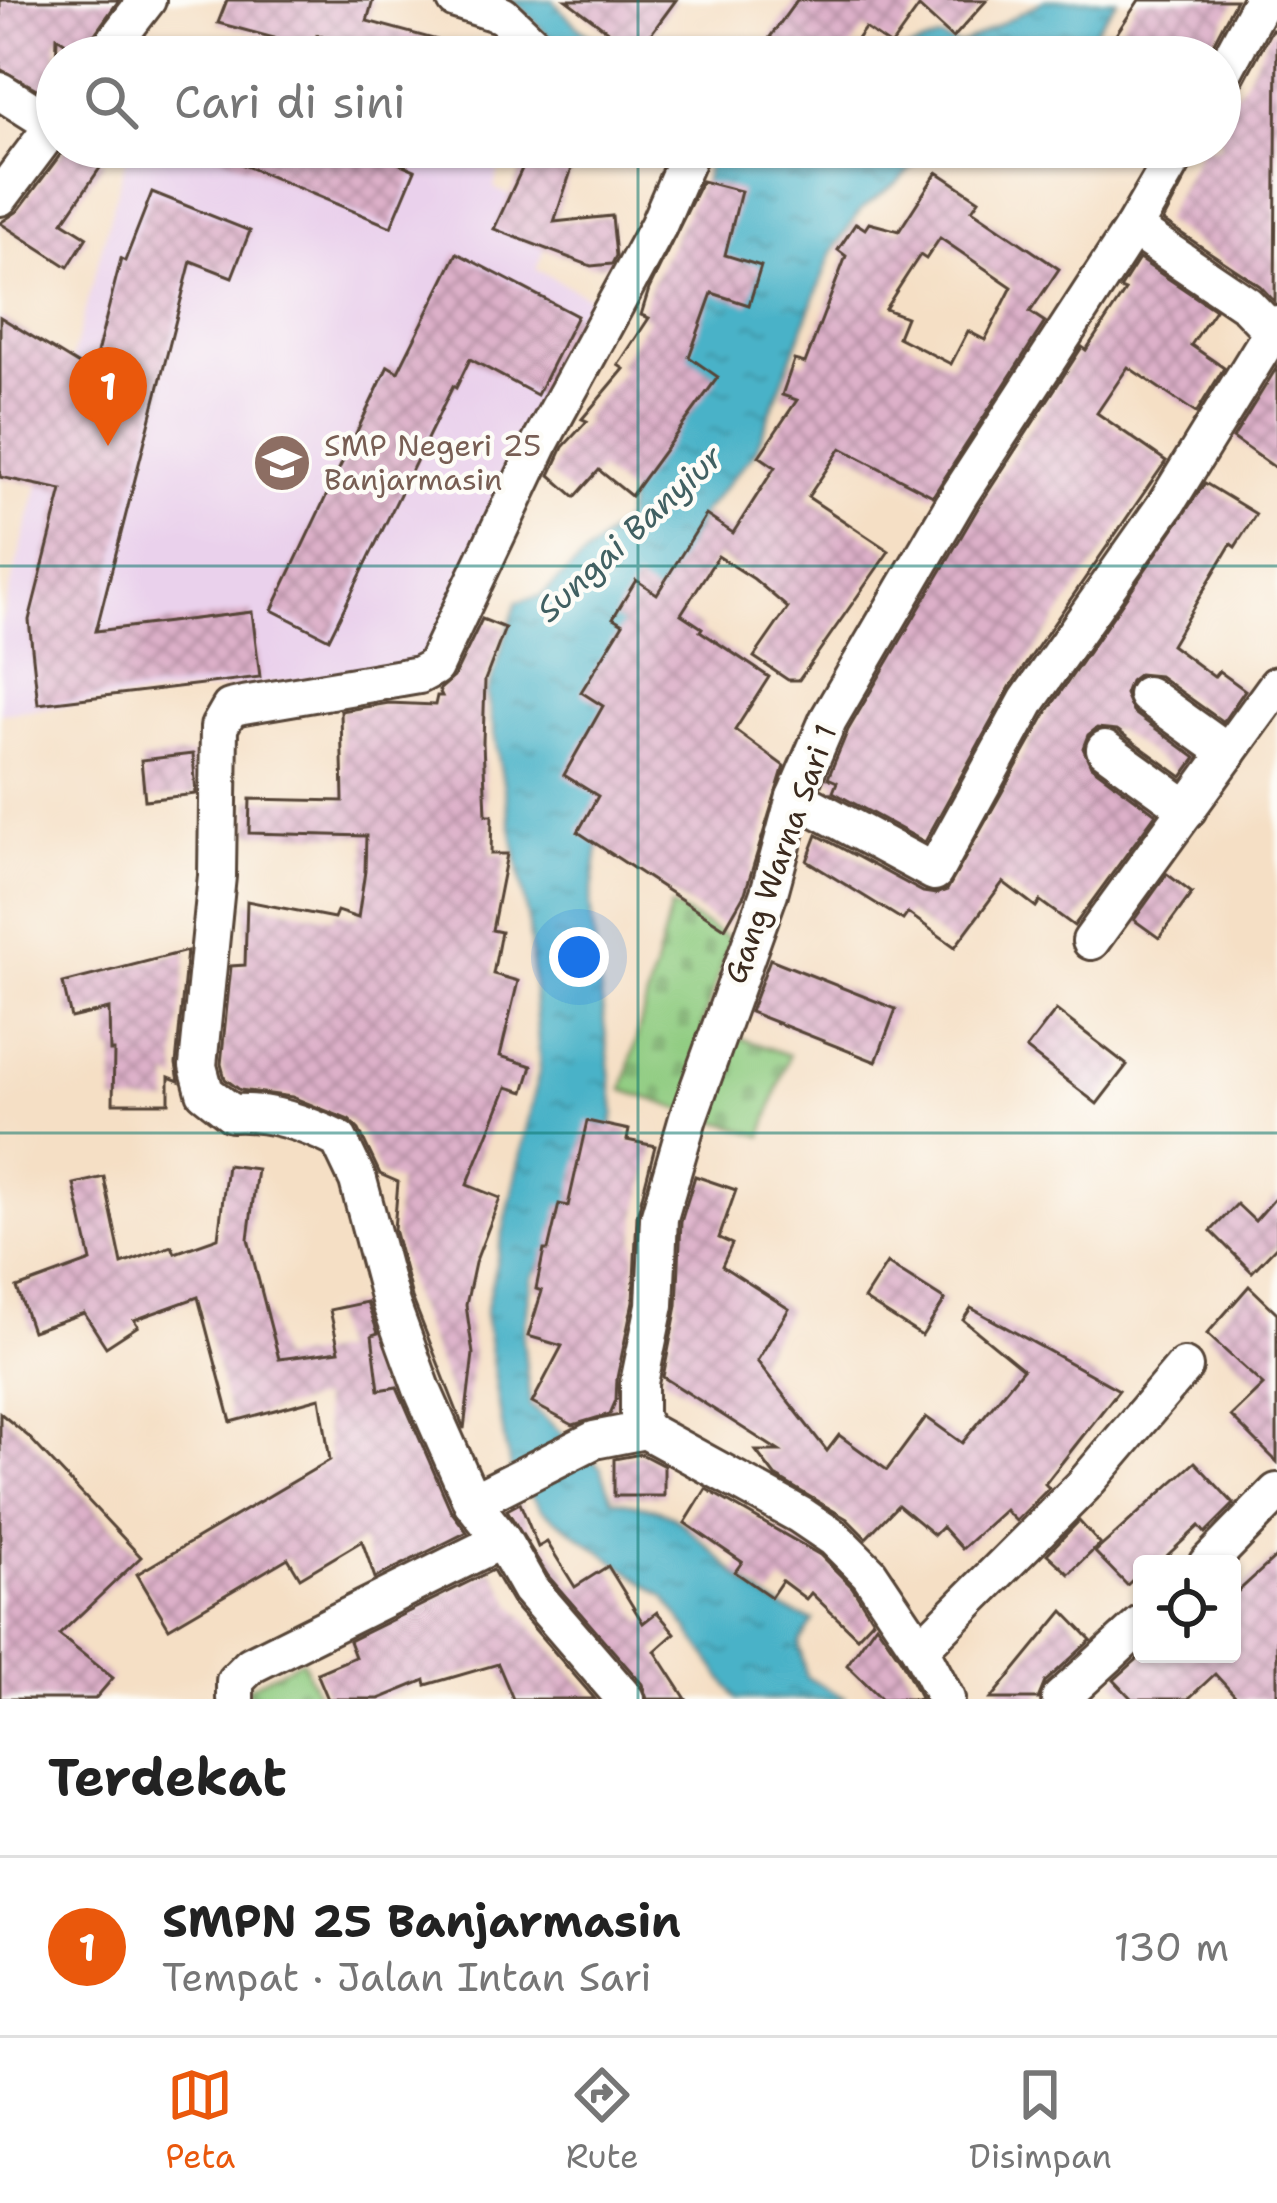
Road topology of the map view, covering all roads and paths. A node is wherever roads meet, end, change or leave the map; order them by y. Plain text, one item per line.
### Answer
1 (456, 0) edge
2 (1262, 0) edge
3 (140, 2) edge
4 (117, 36) edge
5 (524, 36) edge
6 (1241, 39) edge
7 (0, 91) edge
8 (36, 112) edge
9 (36, 149) edge
10 (683, 168) edge
11 (1168, 168) edge
12 (0, 197) edge
13 (1133, 228) junction
14 (1275, 328) edge
15 (1277, 685) edge
16 (1147, 695) dead end
17 (1105, 749) dead end
18 (1228, 753) junction
19 (795, 797) junction
20 (1188, 808) junction
21 (1091, 941) dead end
22 (1184, 1367) dead end
23 (645, 1430) junction
24 (1277, 1492) edge
25 (476, 1500) junction
26 (502, 1540) junction
27 (1217, 1555) edge
28 (1133, 1632) edge
29 (920, 1649) junction
30 (235, 1699) edge
31 (625, 1699) edge
32 (946, 1699) edge
33 (1060, 1699) edge

1 - 5 street
2 - 6 street
3 - 4 street
7 - 8 street
9 - 12 street
10 - 25 street
11 - 13 street, Gang Warna Sari 1
13 - 14 street
13 - 19 street, Gang Warna Sari 1
14 - 19 street
15 - 18 street
16 - 18 street
17 - 20 street
18 - 20 street
19 - 23 street, Gang Warna Sari 1
20 - 21 street
22 - 29 street
23 - 25 street
23 - 29 street
24 - 27 street
25 - 26 street
26 - 30 street
26 - 31 street
28 - 33 street
29 - 32 street

